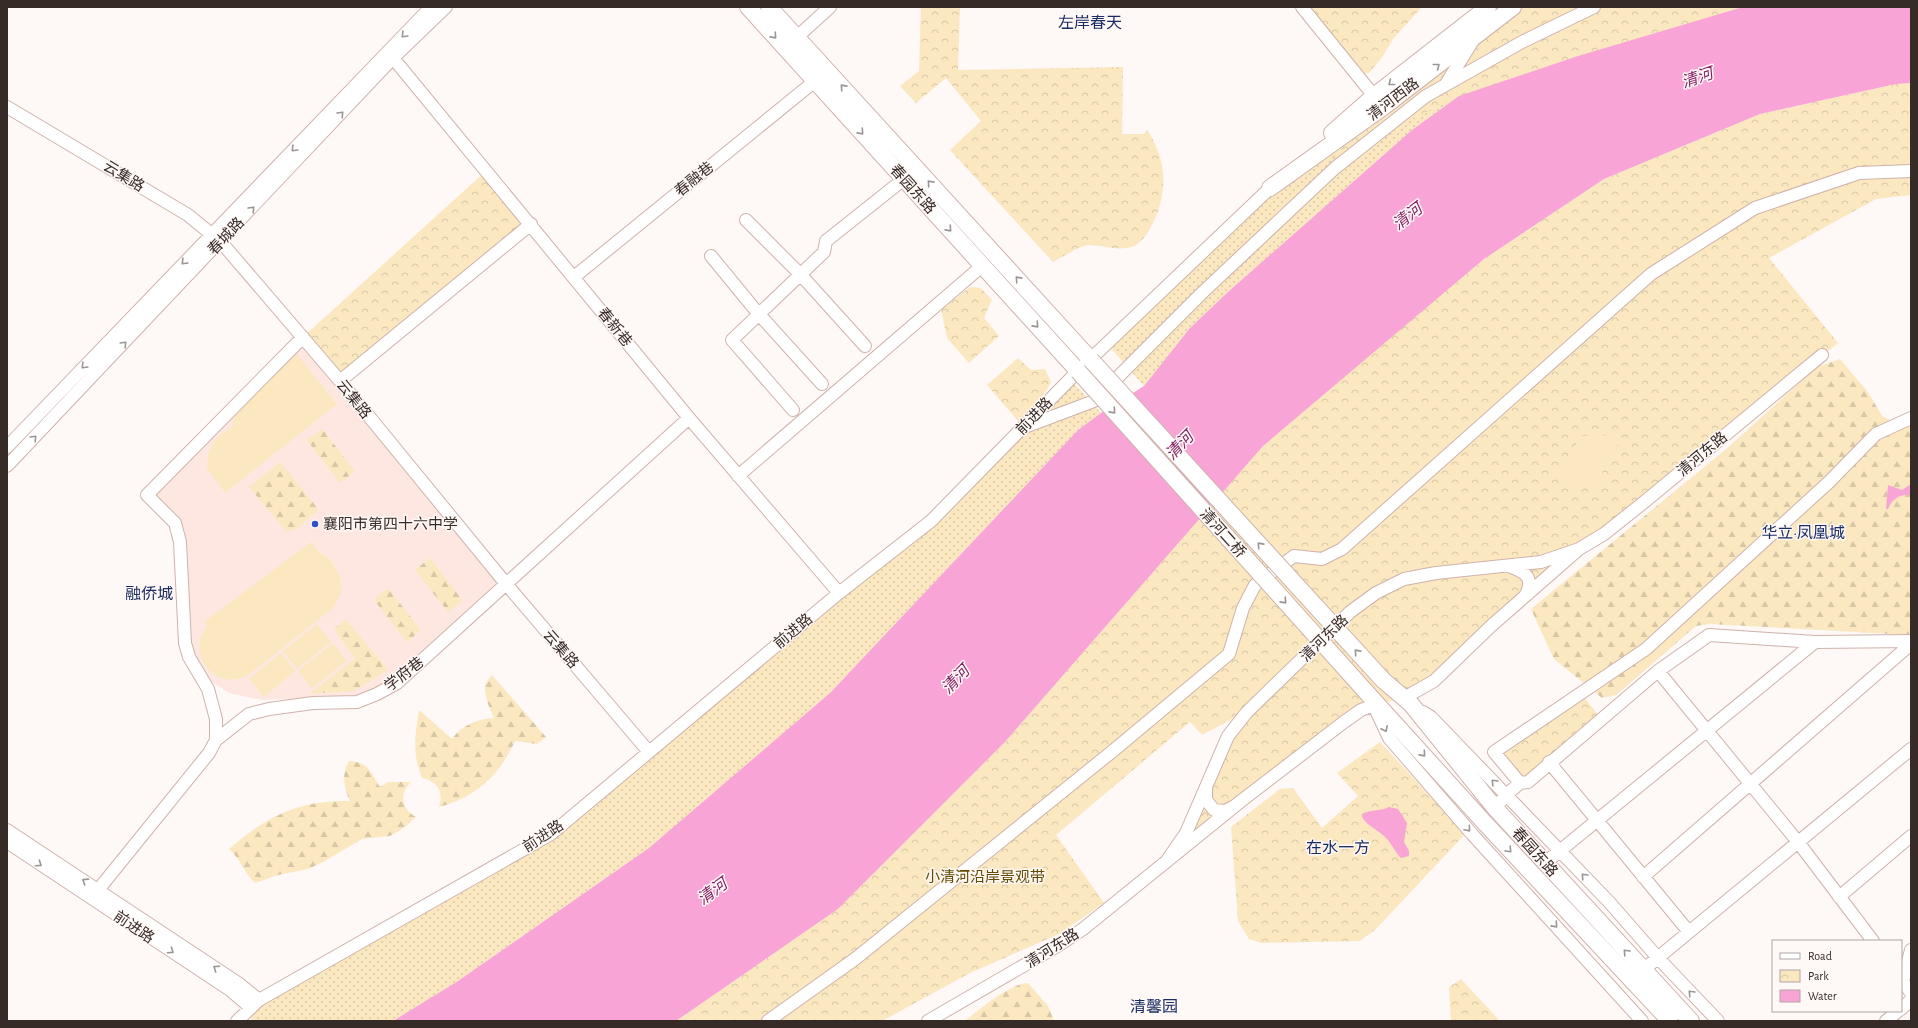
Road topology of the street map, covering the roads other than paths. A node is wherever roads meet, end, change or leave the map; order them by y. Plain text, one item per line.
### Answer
1 (431, 7) edge
2 (446, 7) edge
3 (748, 7) edge
4 (769, 7) edge
5 (830, 7) edge
6 (1302, 7) edge
7 (1488, 7) edge
8 (1514, 7) edge
9 (1594, 7) edge
10 (1476, 36) junction
11 (797, 37) junction
12 (393, 58) junction
13 (815, 81) junction
14 (1446, 85) junction
15 (1374, 96) junction
16 (7, 107) edge
17 (1911, 171) edge
18 (904, 179) junction
19 (1270, 188) junction
20 (746, 220) dead end
21 (531, 224) junction
22 (212, 233) junction
23 (221, 242) junction
24 (711, 256) dead end
25 (982, 266) junction
26 (800, 274) junction
27 (574, 277) junction
28 (759, 314) junction
29 (303, 337) junction
30 (865, 346) dead end
31 (1822, 355) dead end
32 (1091, 360) junction
33 (1078, 371) junction
34 (340, 381) junction
35 (822, 384) dead end
36 (793, 410) dead end
37 (689, 418) junction
38 (1911, 418) edge
39 (1022, 428) junction
40 (7, 447) edge
41 (7, 466) edge
42 (738, 476) junction
43 (1579, 549) junction
44 (1511, 566) junction
45 (506, 585) junction
46 (840, 593) junction
47 (1525, 597) junction
48 (1911, 640) edge
49 (1815, 642) junction
50 (1911, 644) edge
51 (1658, 671) junction
52 (1383, 680) joint
53 (1371, 700) junction
54 (1408, 701) junction
55 (1706, 730) junction
56 (216, 740) junction
57 (1911, 749) edge
58 (649, 752) junction
59 (1549, 762) junction
60 (1520, 783) junction
61 (1750, 784) junction
62 (1206, 787) junction
63 (1506, 794) junction
64 (1235, 806) junction
65 (1495, 808) junction
66 (1596, 820) junction
67 (7, 830) edge
68 (1911, 836) edge
69 (7, 842) edge
70 (1798, 842) junction
71 (1560, 851) junction
72 (1166, 862) junction
73 (1545, 863) junction
74 (1643, 877) junction
75 (98, 890) junction
76 (1601, 893) junction
77 (1839, 897) junction
78 (1586, 908) junction
79 (1689, 932) junction
80 (1871, 940) edge
81 (1911, 950) edge
82 (1658, 958) junction
83 (1642, 970) junction
84 (1902, 980) edge
85 (284, 985) junction
86 (234, 987) junction
87 (1911, 992) edge
88 (1911, 1000) edge
89 (255, 1004) junction
90 (1902, 1007) edge
91 (1897, 1012) edge
92 (237, 1020) edge
93 (768, 1021) edge
94 (928, 1021) edge
95 (1642, 1021) edge
96 (1670, 1021) edge
97 (1691, 1021) edge
98 (1718, 1021) edge
99 (1886, 1021) edge

1 -> 22 street, 春城路
2 - 12 street, 春城路
3 -> 13 main road, 春园东路
4 - 11 main road, 春园东路
5 - 11 street
6 - 15 street
7 -> 15 main road
8 - 10 main road, 清河西路
9 - 14 street
10 - 14 street
19 -> 10 main road, 清河西路
32 -> 11 main road, 春园东路
12 - 21 street, 春新巷
23 -> 12 street, 春城路
13 -> 18 main road, 春园东路
13 - 27 street, 春融巷
14 - 39 street
15 - 19 main road
16 - 22 street, 云集路
17 - 93 street
18 -> 25 main road, 春园东路
18 - 26 street
19 - 32 street, 前进路
20 - 26 street
21 - 27 street, 春新巷
21 - 34 street
22 - 23 street, 云集路
22 -> 40 street, 春城路
23 - 29 street, 云集路
41 -> 23 street, 春城路
24 - 28 street
25 -> 33 main road, 春园东路
25 - 42 street
26 - 28 street
26 - 30 street
27 - 37 street, 春新巷
28 - 35 street
28 - 36 street
29 - 34 street, 云集路
29 - 56 street
31 - 43 street, 清河东路
32 - 33 street, 前进路
52 -> 32 main road, 清河二桥, bridge
33 - 39 street, 前进路
33 -> 53 main road, 清河二桥, bridge
34 - 45 street, 云集路
37 - 42 street, 春新巷
37 - 45 street, 学府巷
38 - 60 street
39 - 46 street, 前进路
42 - 46 street, 春新巷
43 - 44 street, 清河东路
43 - 47 street, 清河东路
44 - 47 street
44 - 62 street, 清河东路
45 - 56 street, 学府巷
45 - 58 street, 云集路
46 - 58 street, 前进路
47 - 54 street, 清河东路
48 - 49 street
49 - 51 street
49 - 55 street
50 - 61 street
51 - 55 street
51 - 59 street
52 - 54 main road, 春园东路
53 - 64 street, 清河东路
53 -> 95 street
53 -> 96 main road, 春园东路
63 -> 54 street
54 - 65 main road, 春园东路
55 - 61 street
55 - 66 street
56 - 75 street
57 - 70 street
58 - 85 street, 前进路
59 - 60 street
59 - 66 street
60 - 63 street
61 - 70 street
61 - 74 street
62 - 64 street
62 - 72 street, 清河东路
63 - 65 street
63 - 71 street
64 - 72 street, 清河东路
65 - 73 main road, 春园东路
66 - 71 street
66 - 74 street
75 -> 67 street, 前进路
68 - 77 street
69 -> 86 street, 前进路
70 - 77 street
70 - 79 street
71 - 73 street
76 -> 71 street
72 - 94 street, 清河东路
73 - 78 main road, 春园东路
74 - 79 street
86 -> 75 street, 前进路
76 - 78 street
76 - 82 street
77 - 80 street
83 -> 78 main road, 春园东路
79 - 82 street
81 - 84 street
82 - 83 street
98 -> 82 street
83 - 97 main road, 春园东路
84 - 87 street
85 - 86 street
85 - 89 street, 前进路
86 - 89 street, 前进路
86 - 92 street
88 - 90 street
89 - 92 street
91 - 99 street

